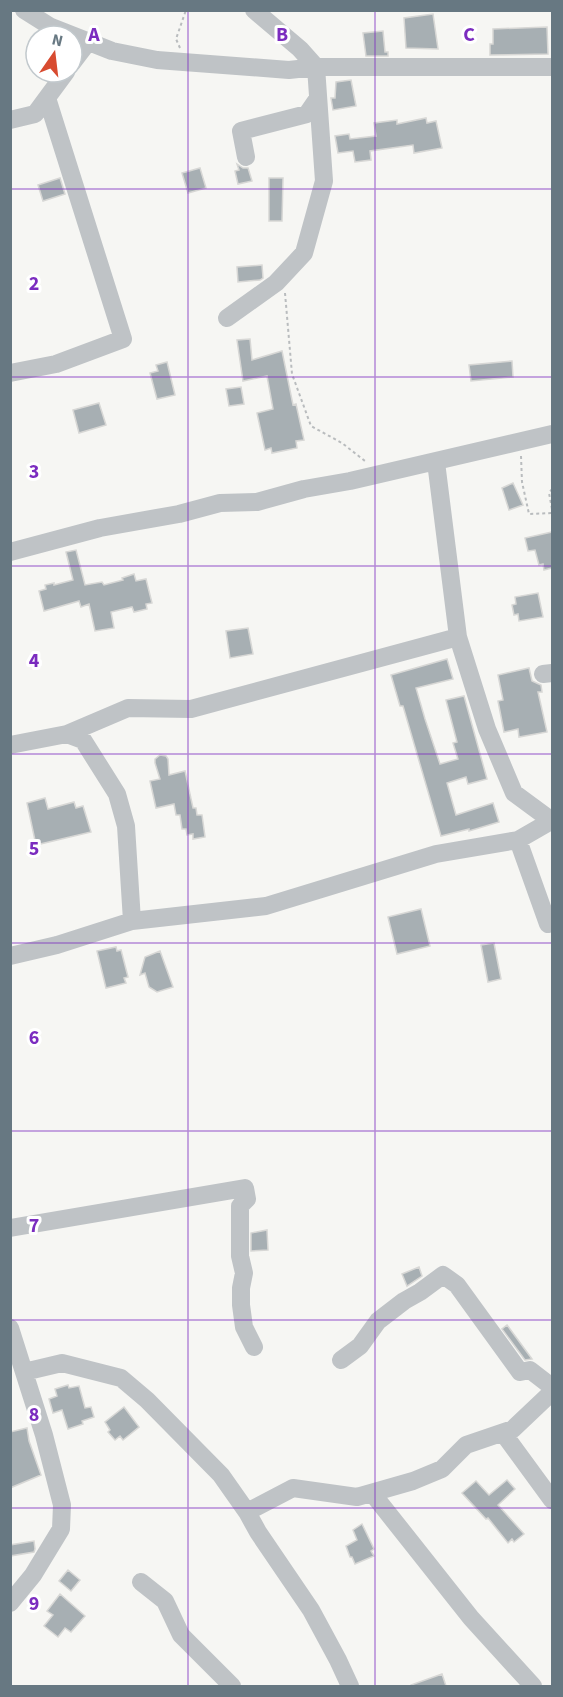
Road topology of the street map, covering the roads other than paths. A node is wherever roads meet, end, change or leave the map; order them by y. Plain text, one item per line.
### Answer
1 (24, 10) edge
2 (254, 10) edge
3 (88, 42) junction
4 (84, 47) edge
5 (316, 67) junction
6 (552, 67) edge
7 (57, 84) edge
8 (47, 98) junction
9 (318, 98) junction
10 (10, 120) edge
11 (246, 157) dead end
12 (227, 318) dead end
13 (10, 373) edge
14 (552, 434) edge
15 (436, 462) junction
16 (10, 552) edge
17 (458, 637) junction
18 (67, 734) junction
19 (10, 745) edge
20 (552, 821) edge
21 (518, 840) junction
22 (132, 921) junction
23 (548, 924) dead end
24 (10, 956) edge
25 (10, 1228) edge
26 (10, 1328) edge
27 (254, 1347) dead end
28 (341, 1360) dead end
29 (24, 1372) junction
30 (552, 1387) edge
31 (552, 1392) edge
32 (503, 1432) junction
33 (372, 1493) junction
34 (552, 1500) edge
35 (247, 1512) junction
36 (141, 1582) dead end
37 (10, 1603) edge
38 (232, 1686) edge
39 (350, 1686) edge
40 (532, 1686) edge

1 - 3 street
2 - 5 street
3 - 4 street
3 - 5 street
5 - 6 street
5 - 9 street
7 - 8 street
8 - 10 street
8 - 13 street
9 - 11 street
9 - 12 street
14 - 15 street
15 - 16 street
15 - 17 street
17 - 18 street
17 - 20 street
18 - 19 street
18 - 22 street
20 - 21 street
21 - 22 street
21 - 23 street
22 - 24 street
25 - 27 street
26 - 29 street
28 - 30 street
29 - 35 street
29 - 37 street
31 - 32 street
32 - 33 street
32 - 34 street
33 - 35 street
33 - 40 street
35 - 39 street
36 - 38 street

